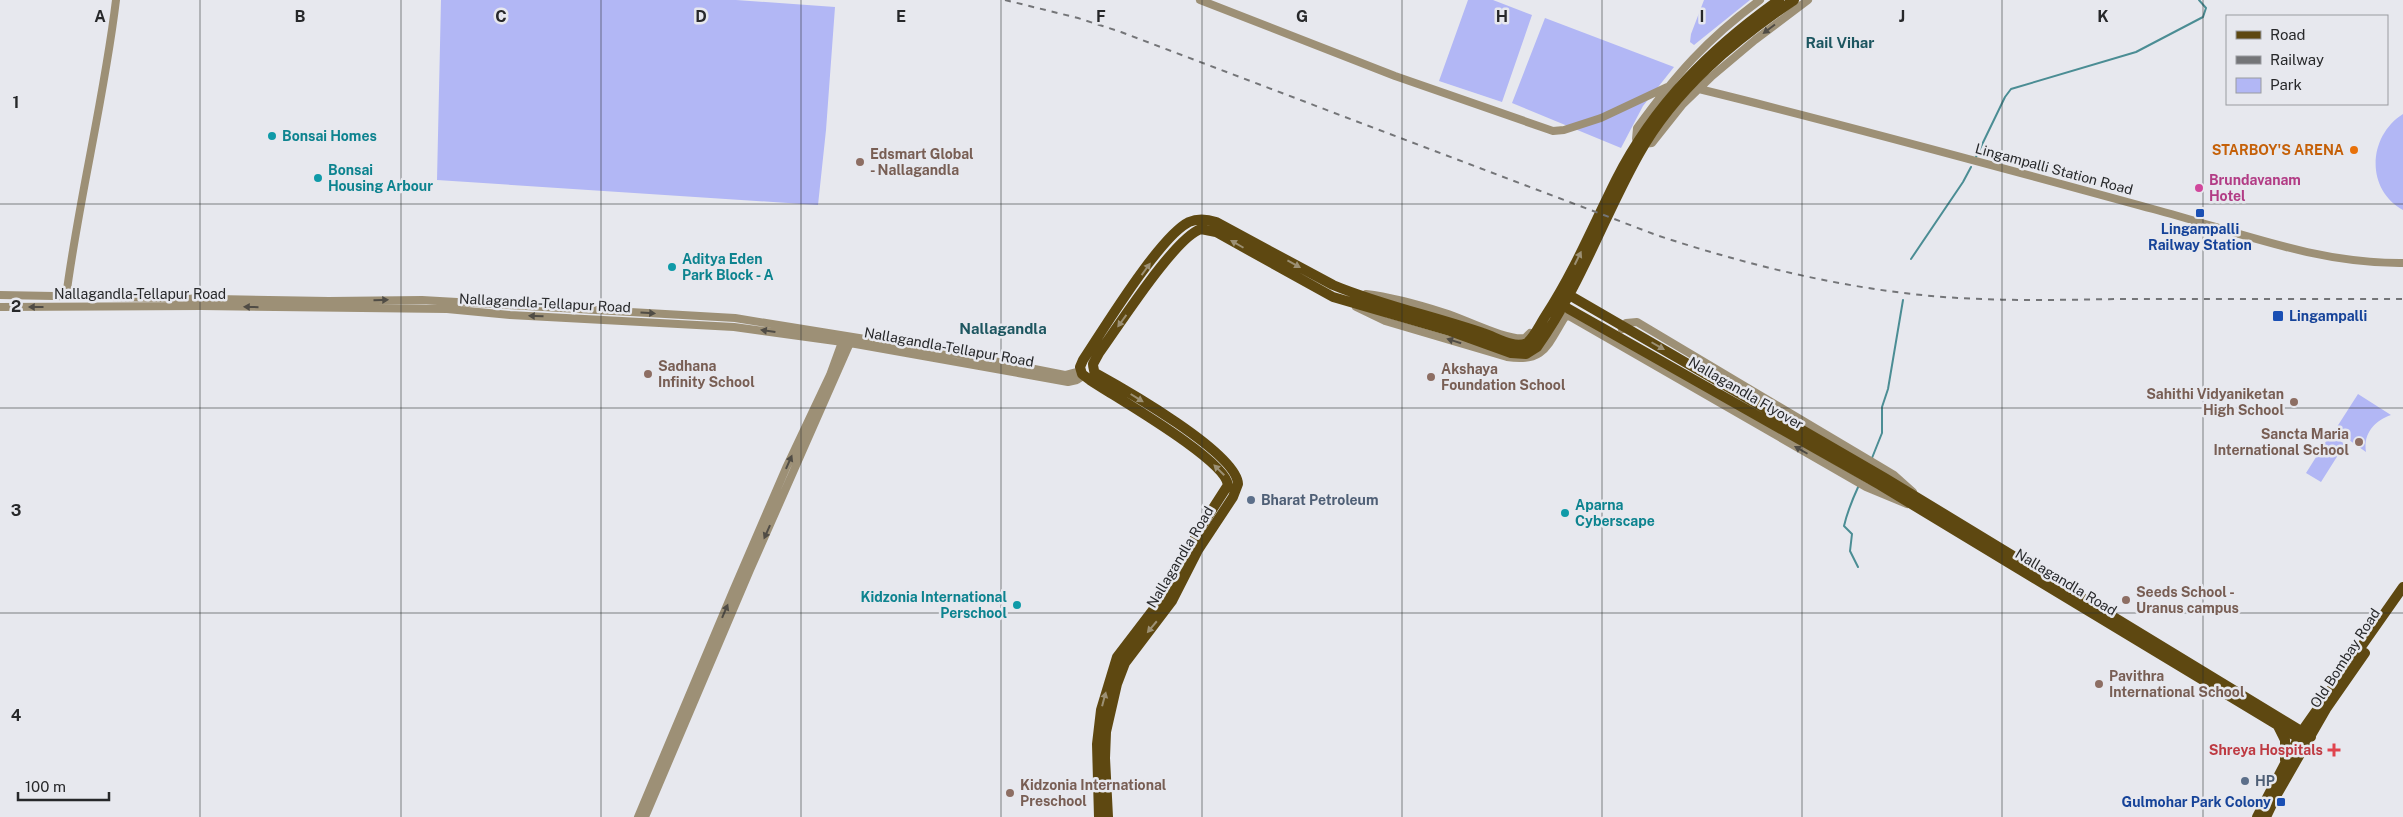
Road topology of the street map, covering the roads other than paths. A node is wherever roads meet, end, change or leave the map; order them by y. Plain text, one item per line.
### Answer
1 (116, 0) edge
2 (1200, 0) edge
3 (1760, 0) edge
4 (1779, 0) edge
5 (1794, 0) edge
6 (1808, 0) edge
7 (1739, 16) junction
8 (1755, 40) junction
9 (1683, 68) junction
10 (1667, 88) junction
11 (1699, 89) junction
12 (1262, 252) junction
13 (2403, 263) edge
14 (1566, 293) junction
15 (0, 295) edge
16 (66, 297) junction
17 (1349, 297) junction
18 (1560, 304) junction
19 (0, 307) edge
20 (1564, 317) junction
21 (1538, 322) junction
22 (1637, 322) junction
23 (1557, 329) junction
24 (1614, 341) junction
25 (846, 342) junction
26 (1626, 348) junction
27 (958, 358) junction
28 (1087, 375) junction
29 (1882, 482) junction
30 (1916, 502) junction
31 (2403, 587) edge
32 (2403, 595) edge
33 (2278, 725) junction
34 (2305, 737) junction
35 (2285, 763) junction
36 (638, 817) edge
37 (645, 817) edge
38 (1099, 817) edge
39 (1108, 817) edge
40 (2257, 817) edge
41 (2266, 817) edge

1 - 16 street
2 - 10 street
3 - 7 street
14 -> 4 main road
5 - 14 main road
6 -> 8 street
7 - 8 street
7 - 9 street
8 - 11 street
9 - 10 street
9 - 11 street
10 - 11 street, Lingampalli Station Road
10 - 11 street
11 - 13 street, Lingampalli Station Road
12 - 17 main road
12 -> 28 main road
28 -> 12 main road
14 - 18 main road
14 -> 29 main road, Nallagandla Flyover
15 - 16 street, Nallagandla-Tellapur Road
16 -> 27 street, Nallagandla-Tellapur Road
17 - 18 main road
17 - 21 street
23 -> 17 street
18 - 29 main road, Nallagandla Flyover
25 -> 19 street, Nallagandla-Tellapur Road
20 - 21 street
20 - 23 street
20 - 24 street
21 - 23 street
22 - 24 street
22 - 26 street
22 - 30 street
24 - 26 street
25 - 27 street, Nallagandla-Tellapur Road
36 -> 25 street
25 -> 37 street
30 -> 26 street
27 - 28 street, Nallagandla-Tellapur Road
38 -> 28 main road, Nallagandla Road
28 -> 39 main road, Nallagandla Road
29 - 30 main road, Nallagandla Flyover
30 - 33 main road, Nallagandla Road
30 - 34 main road, Nallagandla Road
31 - 34 main road
32 - 34 main road, Old Bombay Road
33 - 34 main road, Nallagandla Road
33 - 35 main road
34 - 35 main road, Old Bombay Road
34 - 41 main road, Old Bombay Road
35 - 40 main road, Old Bombay Road

